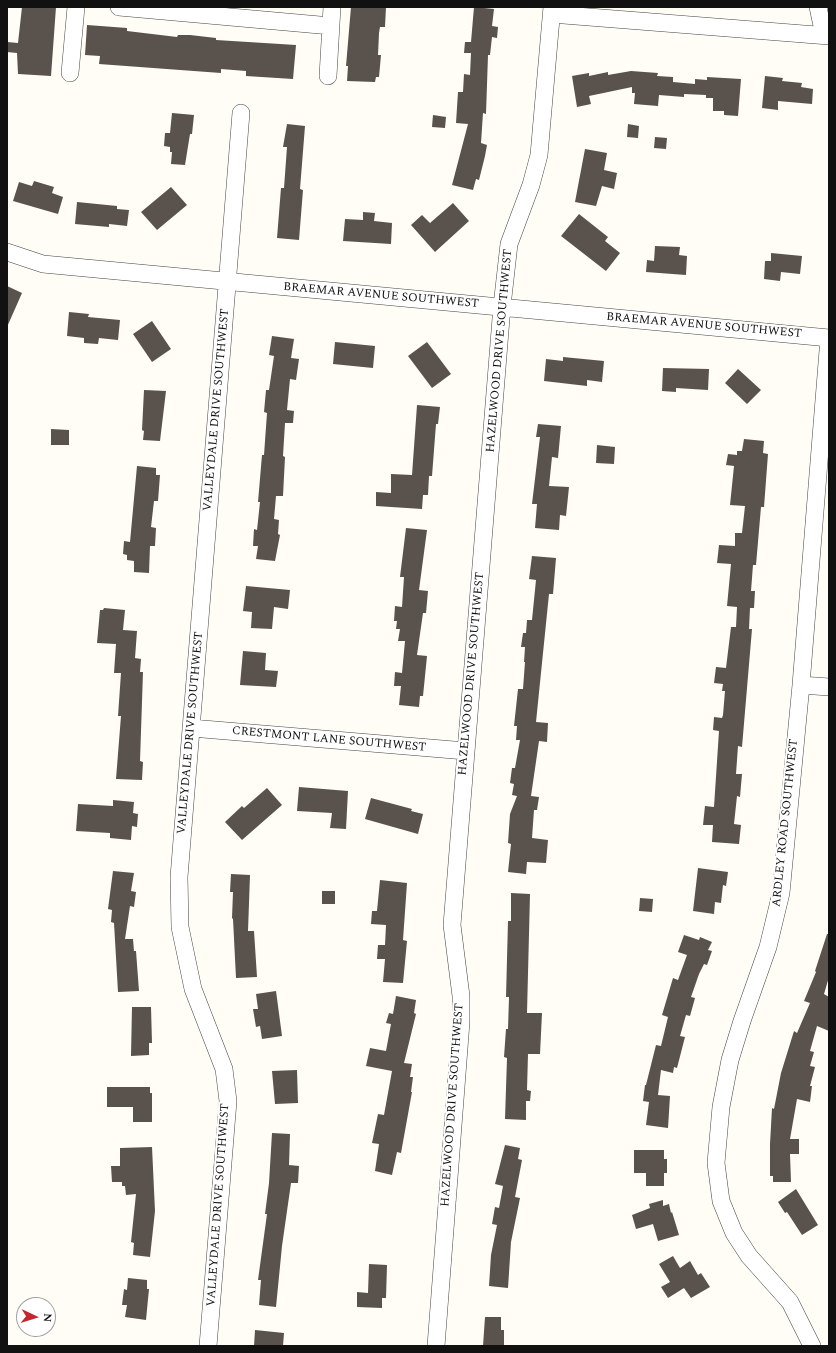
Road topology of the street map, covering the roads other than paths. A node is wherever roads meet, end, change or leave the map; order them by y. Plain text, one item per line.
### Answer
1 (76, 7) edge
2 (119, 7) edge
3 (332, 7) edge
4 (818, 7) edge
5 (551, 11) edge
6 (331, 26) junction
7 (827, 36) edge
8 (70, 73) dead end
9 (328, 76) dead end
10 (241, 113) dead end
11 (7, 252) edge
12 (228, 283) junction
13 (502, 306) junction
14 (829, 338) edge
15 (801, 685) junction
16 (829, 687) edge
17 (191, 728) junction
18 (466, 751) junction
19 (208, 1346) edge
20 (436, 1346) edge
21 (812, 1346) edge

1 - 8 street
2 - 6 street
3 - 6 street
4 - 7 street
5 - 7 street
5 - 13 street, HAZELWOOD DRIVE SOUTHWEST
6 - 9 street
10 - 12 street, VALLEYDALE DRIVE SOUTHWEST
11 - 12 street, BRAEMAR AVENUE SOUTHWEST
12 - 13 street, BRAEMAR AVENUE SOUTHWEST
12 - 17 street, VALLEYDALE DRIVE SOUTHWEST
13 - 14 street, BRAEMAR AVENUE SOUTHWEST
13 - 18 street, HAZELWOOD DRIVE SOUTHWEST
14 - 15 street, ARDLEY ROAD SOUTHWEST
15 - 16 street
15 - 21 street, ARDLEY ROAD SOUTHWEST
17 - 18 street, CRESTMONT LANE SOUTHWEST
17 - 19 street, VALLEYDALE DRIVE SOUTHWEST
18 - 20 street, HAZELWOOD DRIVE SOUTHWEST

